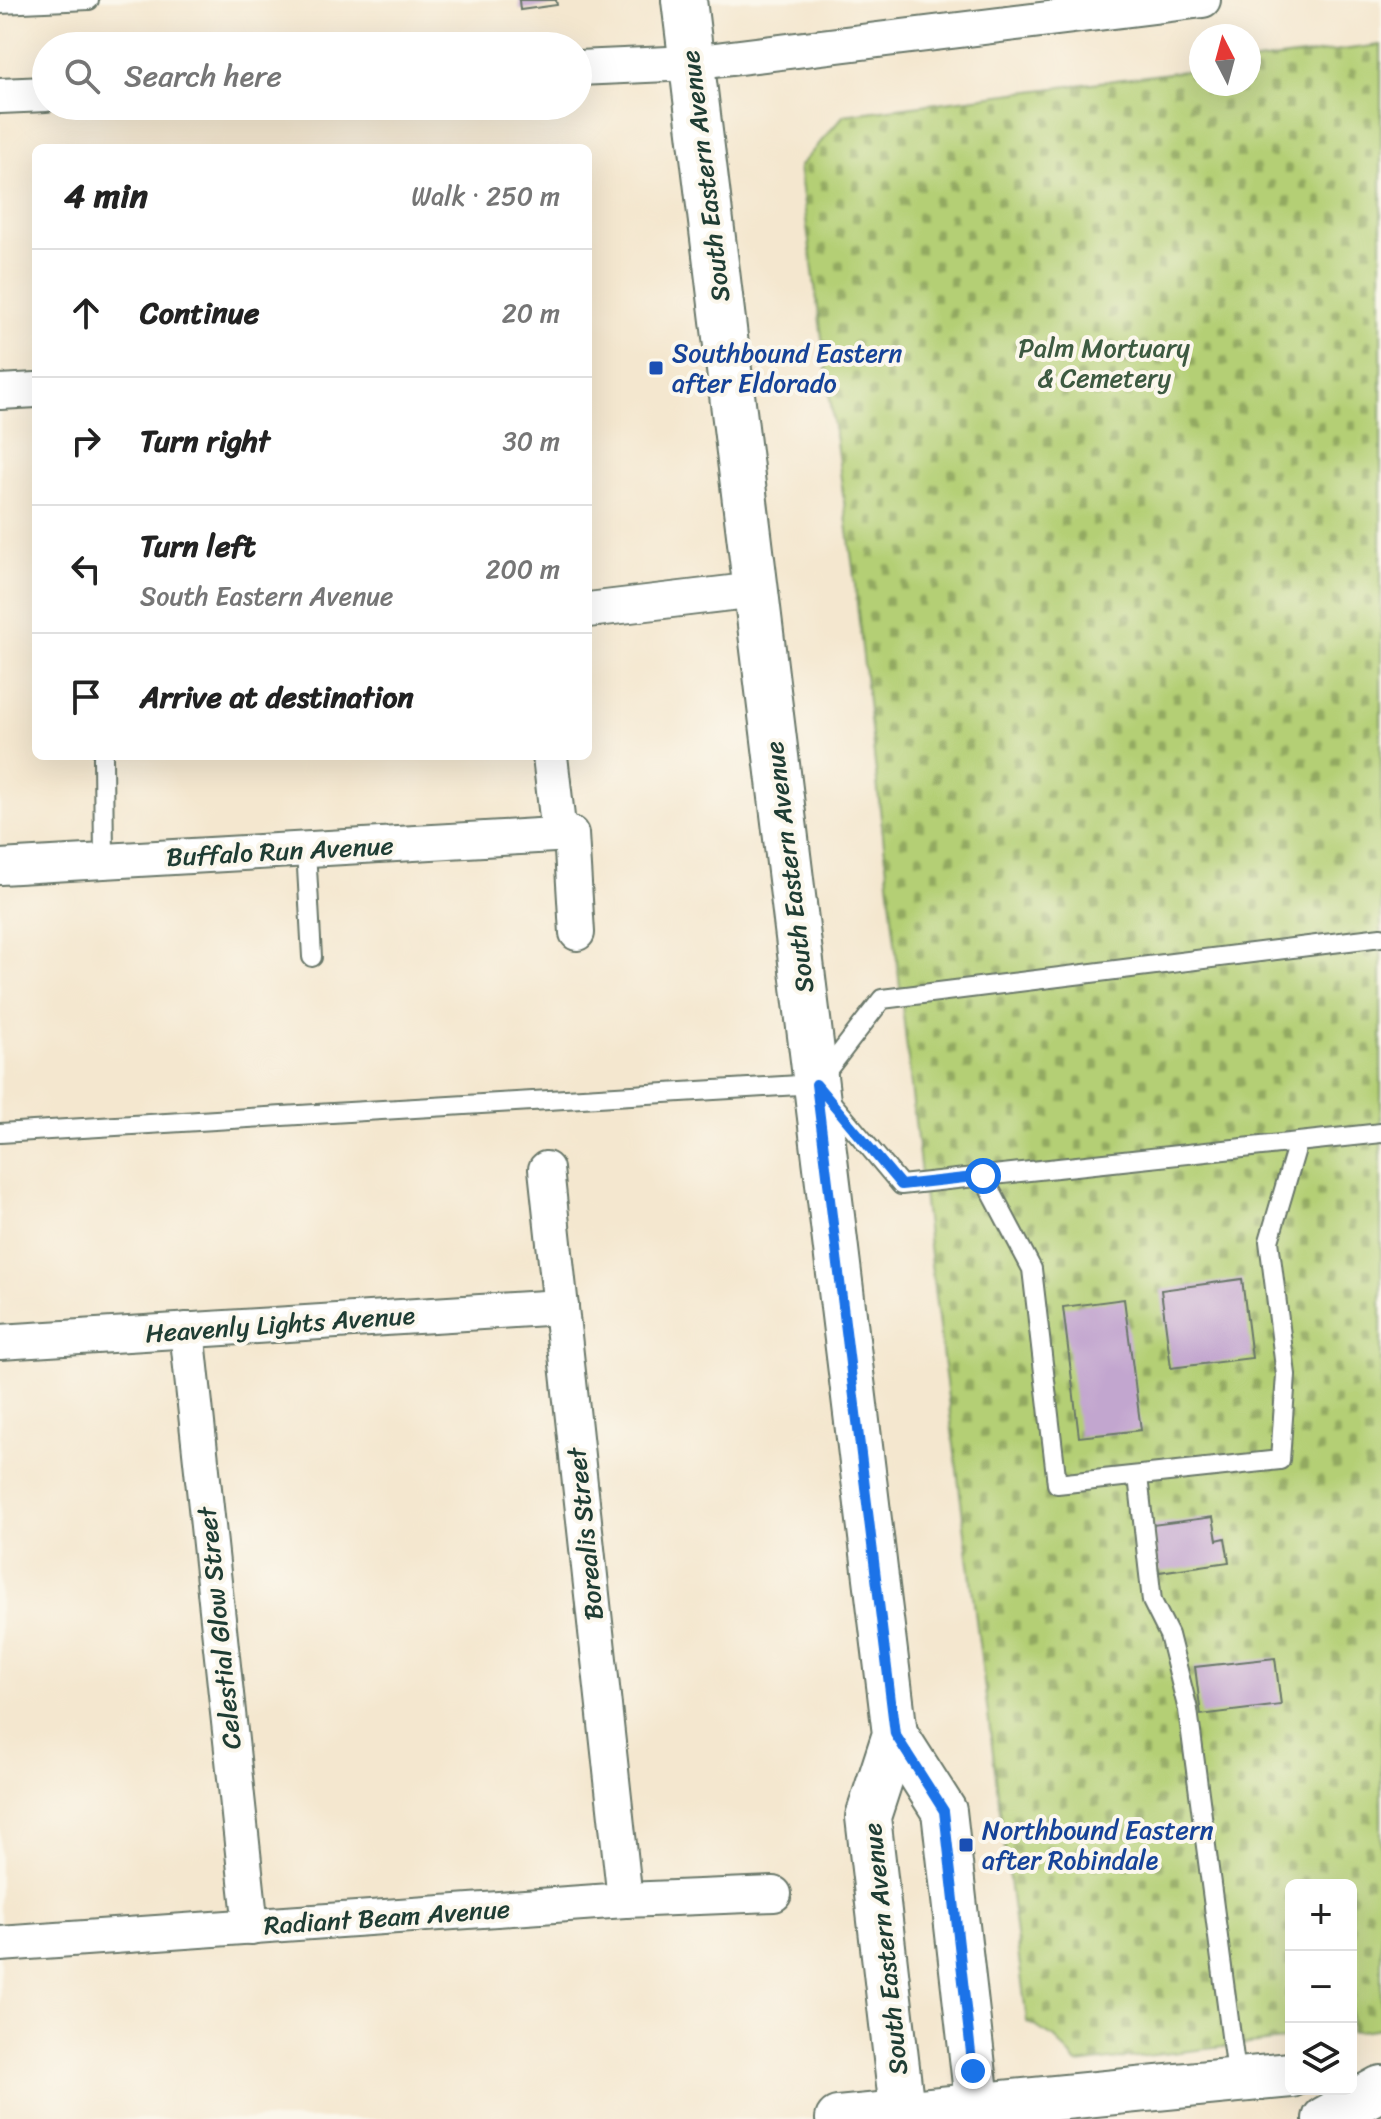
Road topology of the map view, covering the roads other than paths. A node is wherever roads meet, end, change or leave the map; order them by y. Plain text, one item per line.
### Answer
1 (89, 0) edge
2 (684, 0) edge
3 (1203, 0) edge
4 (0, 4) edge
5 (691, 63) junction
6 (592, 67) edge
7 (32, 95) edge
8 (0, 96) edge
9 (32, 390) edge
10 (0, 392) edge
11 (756, 590) junction
12 (592, 610) edge
13 (103, 760) edge
14 (550, 760) edge
15 (559, 835) junction
16 (306, 850) junction
17 (104, 861) junction
18 (0, 867) edge
19 (577, 933) dead end
20 (1381, 937) edge
21 (312, 957) dead end
22 (816, 1084) junction
23 (0, 1133) edge
24 (1381, 1133) edge
25 (1298, 1142) junction
26 (546, 1169) dead end
27 (983, 1176) junction
28 (561, 1307) junction
29 (187, 1330) junction
30 (0, 1342) edge
31 (1138, 1476) junction
32 (895, 1734) junction
33 (774, 1894) dead end
34 (625, 1900) junction
35 (251, 1927) junction
36 (0, 1944) edge
37 (1285, 2076) edge
38 (1237, 2081) junction
39 (1357, 2082) edge
40 (1381, 2087) edge
41 (978, 2113) edge
42 (903, 2116) edge
43 (838, 2119) edge
44 (1325, 2119) edge

1 - 4 lane
2 - 5 main road, South Eastern Avenue
3 - 5 street
5 - 6 street
5 - 11 main road, South Eastern Avenue
7 - 8 street
9 - 10 street
11 - 12 street
11 - 22 main road, South Eastern Avenue
13 - 17 lane
14 - 15 street
15 - 16 street, Buffalo Run Avenue
15 - 19 street
16 - 17 street, Buffalo Run Avenue
16 - 21 lane
17 - 18 street, Buffalo Run Avenue
20 - 22 lane
22 - 23 lane
22 - 27 lane
22 - 32 main road, South Eastern Avenue
24 - 25 lane
25 - 27 lane
25 - 31 lane
26 - 28 street, Borealis Street
27 - 31 lane
28 - 29 street, Heavenly Lights Avenue
28 - 34 street, Borealis Street
29 - 30 street, Heavenly Lights Avenue
29 - 35 street, Celestial Glow Street
31 - 38 lane
32 - 41 main road, South Eastern Avenue
32 - 42 main road, South Eastern Avenue
33 - 34 street, Radiant Beam Avenue
34 - 35 street, Radiant Beam Avenue
35 - 36 street, Radiant Beam Avenue
37 - 38 main road
38 - 41 main road
39 - 40 main road
40 - 44 main road
41 - 42 main road
42 - 43 main road

